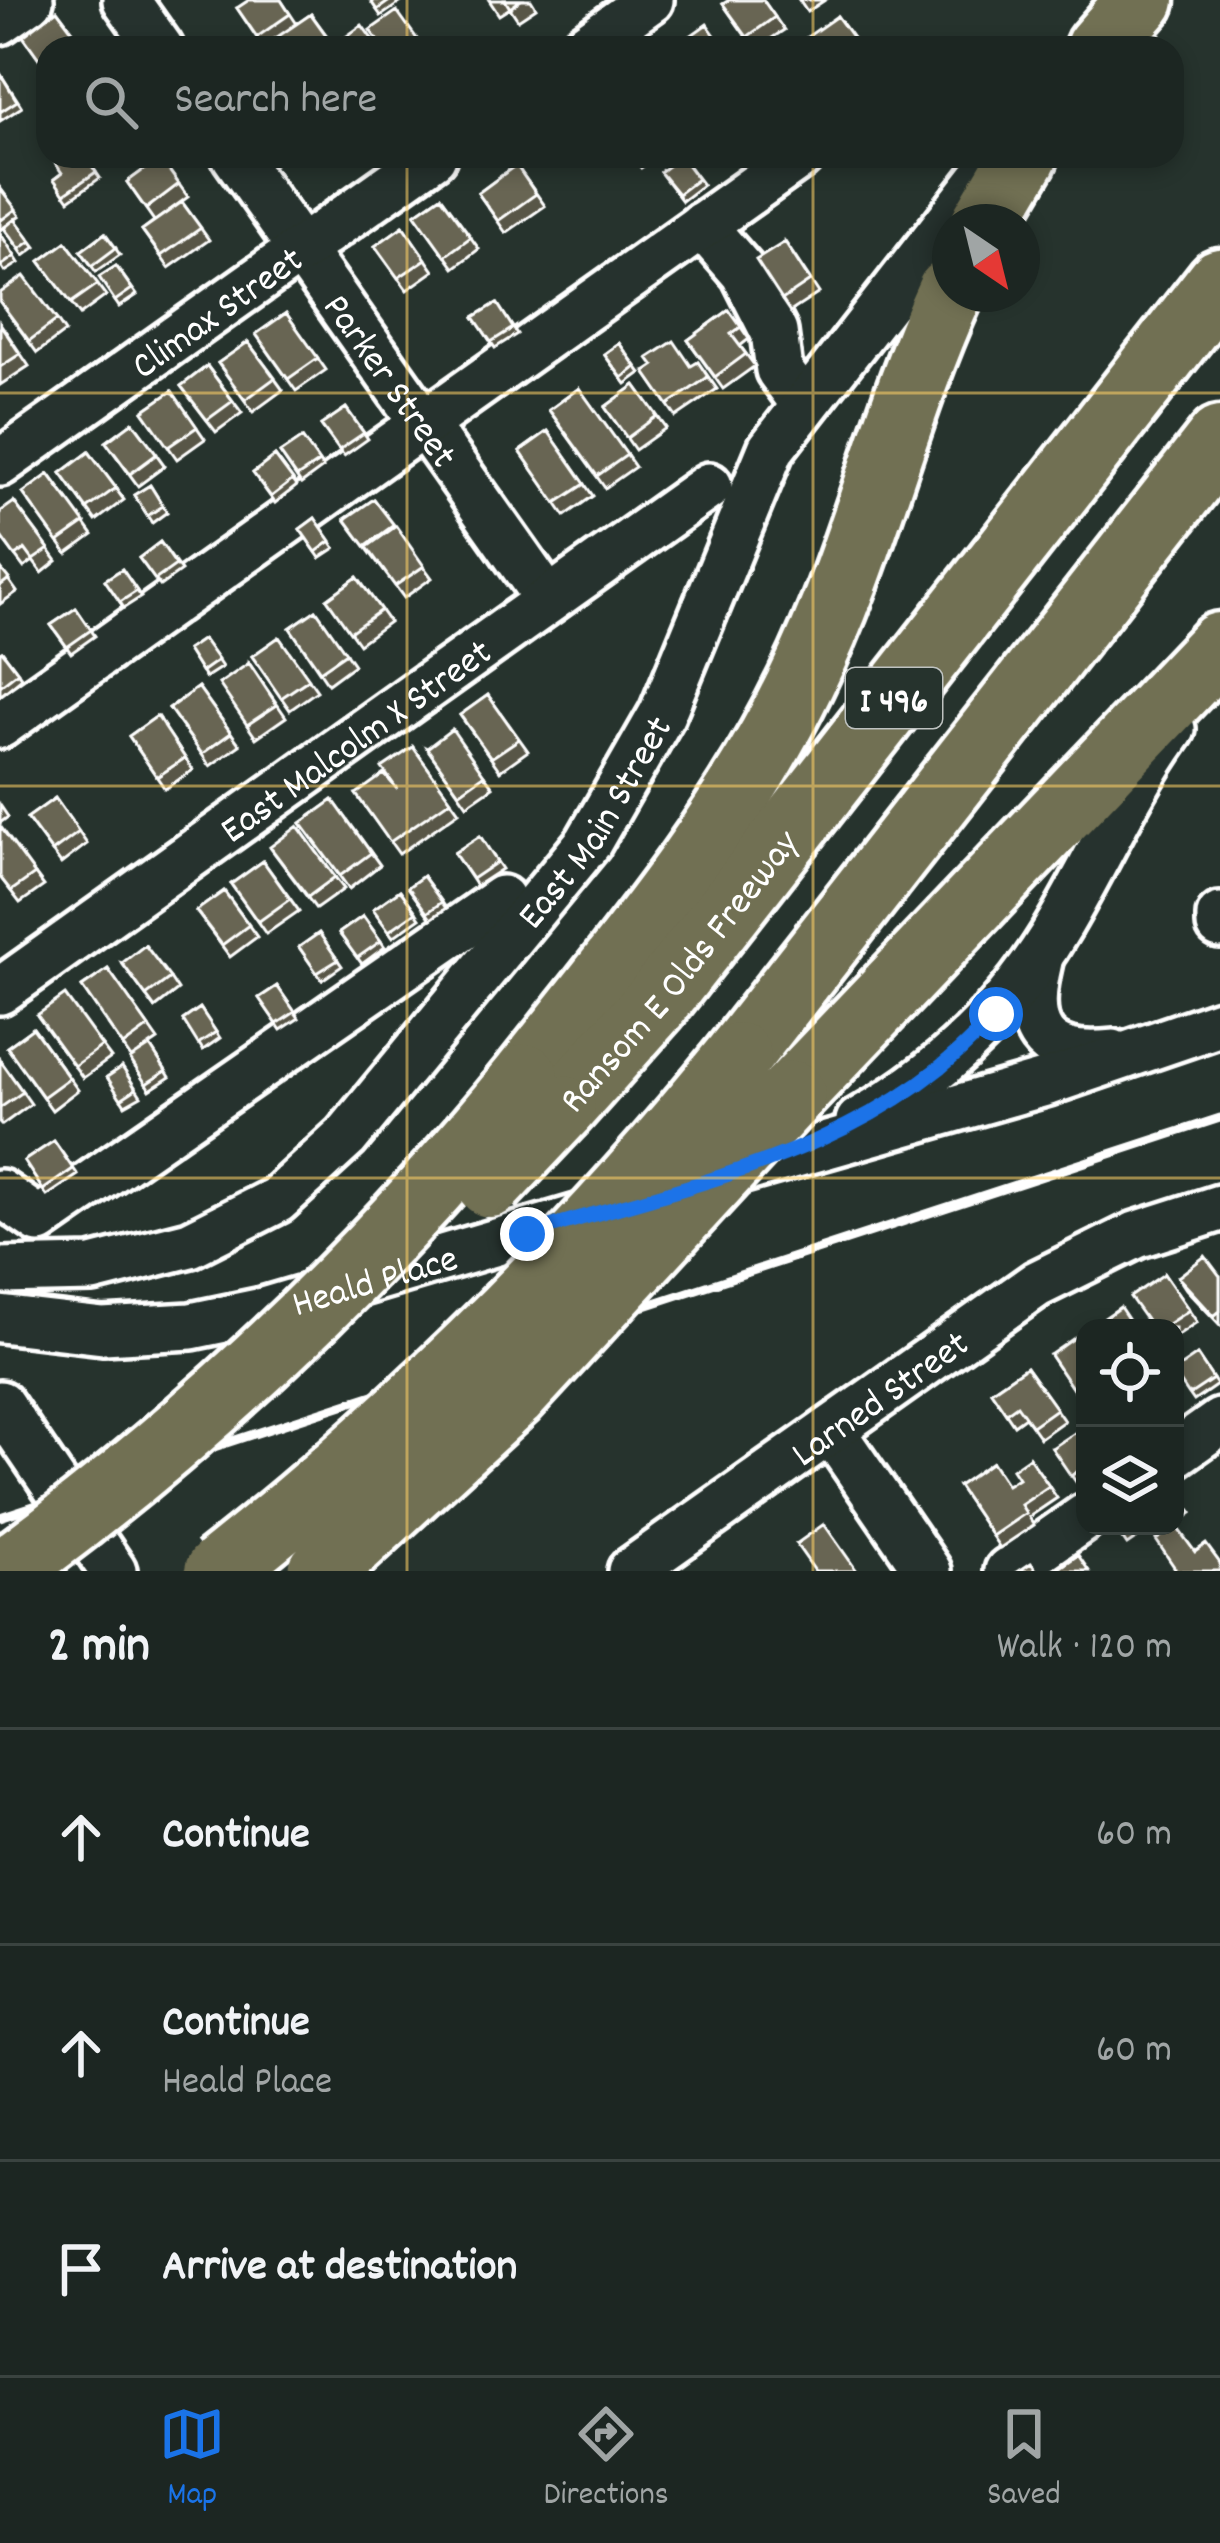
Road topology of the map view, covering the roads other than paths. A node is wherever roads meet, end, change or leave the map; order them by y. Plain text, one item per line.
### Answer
1 (30, 0) edge
2 (126, 0) edge
3 (650, 0) edge
4 (1141, 0) edge
5 (0, 21) edge
6 (152, 36) edge
7 (600, 36) edge
8 (1110, 36) edge
9 (244, 168) edge
10 (416, 168) edge
11 (783, 168) edge
12 (991, 168) edge
13 (1017, 168) edge
14 (996, 204) edge
15 (703, 225) junction
16 (302, 250) junction
17 (1220, 282) edge
18 (943, 312) edge
19 (804, 404) junction
20 (424, 424) junction
21 (1220, 440) edge
22 (0, 463) edge
23 (709, 486) dead end
24 (548, 600) junction
25 (1220, 646) edge
26 (1220, 665) edge
27 (0, 725) edge
28 (502, 899) dead end
29 (1040, 956) junction
30 (0, 991) edge
31 (1220, 1023) edge
32 (1128, 1052) junction
33 (544, 1093) junction
34 (775, 1160) junction
35 (0, 1193) edge
36 (1220, 1208) edge
37 (0, 1271) edge
38 (0, 1319) edge
39 (1220, 1422) edge
40 (6, 1423) edge
41 (831, 1430) junction
42 (1184, 1448) edge
43 (1076, 1523) edge
44 (6, 1571) edge
45 (47, 1571) edge
46 (113, 1571) edge
47 (218, 1571) edge
48 (322, 1571) edge
49 (631, 1571) edge
50 (928, 1571) edge
51 (1008, 1571) edge

1 - 5 street
2 - 6 street
3 - 7 street
4 - 8 highway
9 - 16 street, Parker Street
10 - 16 street, Climax Street
11 - 15 street
12 - 19 street, East Main Street
13 - 14 highway
15 - 19 street
15 - 20 street
16 - 20 street, Parker Street
16 - 22 street, Climax Street
17 - 33 highway, Ransom E Olds Freeway / I 496
18 - 33 highway
19 - 37 street, East Main Street
20 - 24 street, Parker Street
20 - 27 street
21 - 47 highway, I 496, bridge
23 - 24 street, East Malcolm X Street
24 - 30 street, East Malcolm X Street
25 - 48 highway, bridge
26 - 29 street
28 - 35 street
29 - 32 street
29 - 34 street
31 - 32 street, Heald Place
32 - 34 street, Heald Place
33 - 44 highway, bridge
33 - 45 highway, Ransom E Olds Freeway / I 496, bridge
34 - 38 street, Heald Place
36 - 41 street, Larned Street
39 - 42 street
40 - 46 street
41 - 49 street, Larned Street
41 - 50 street
43 - 51 street

